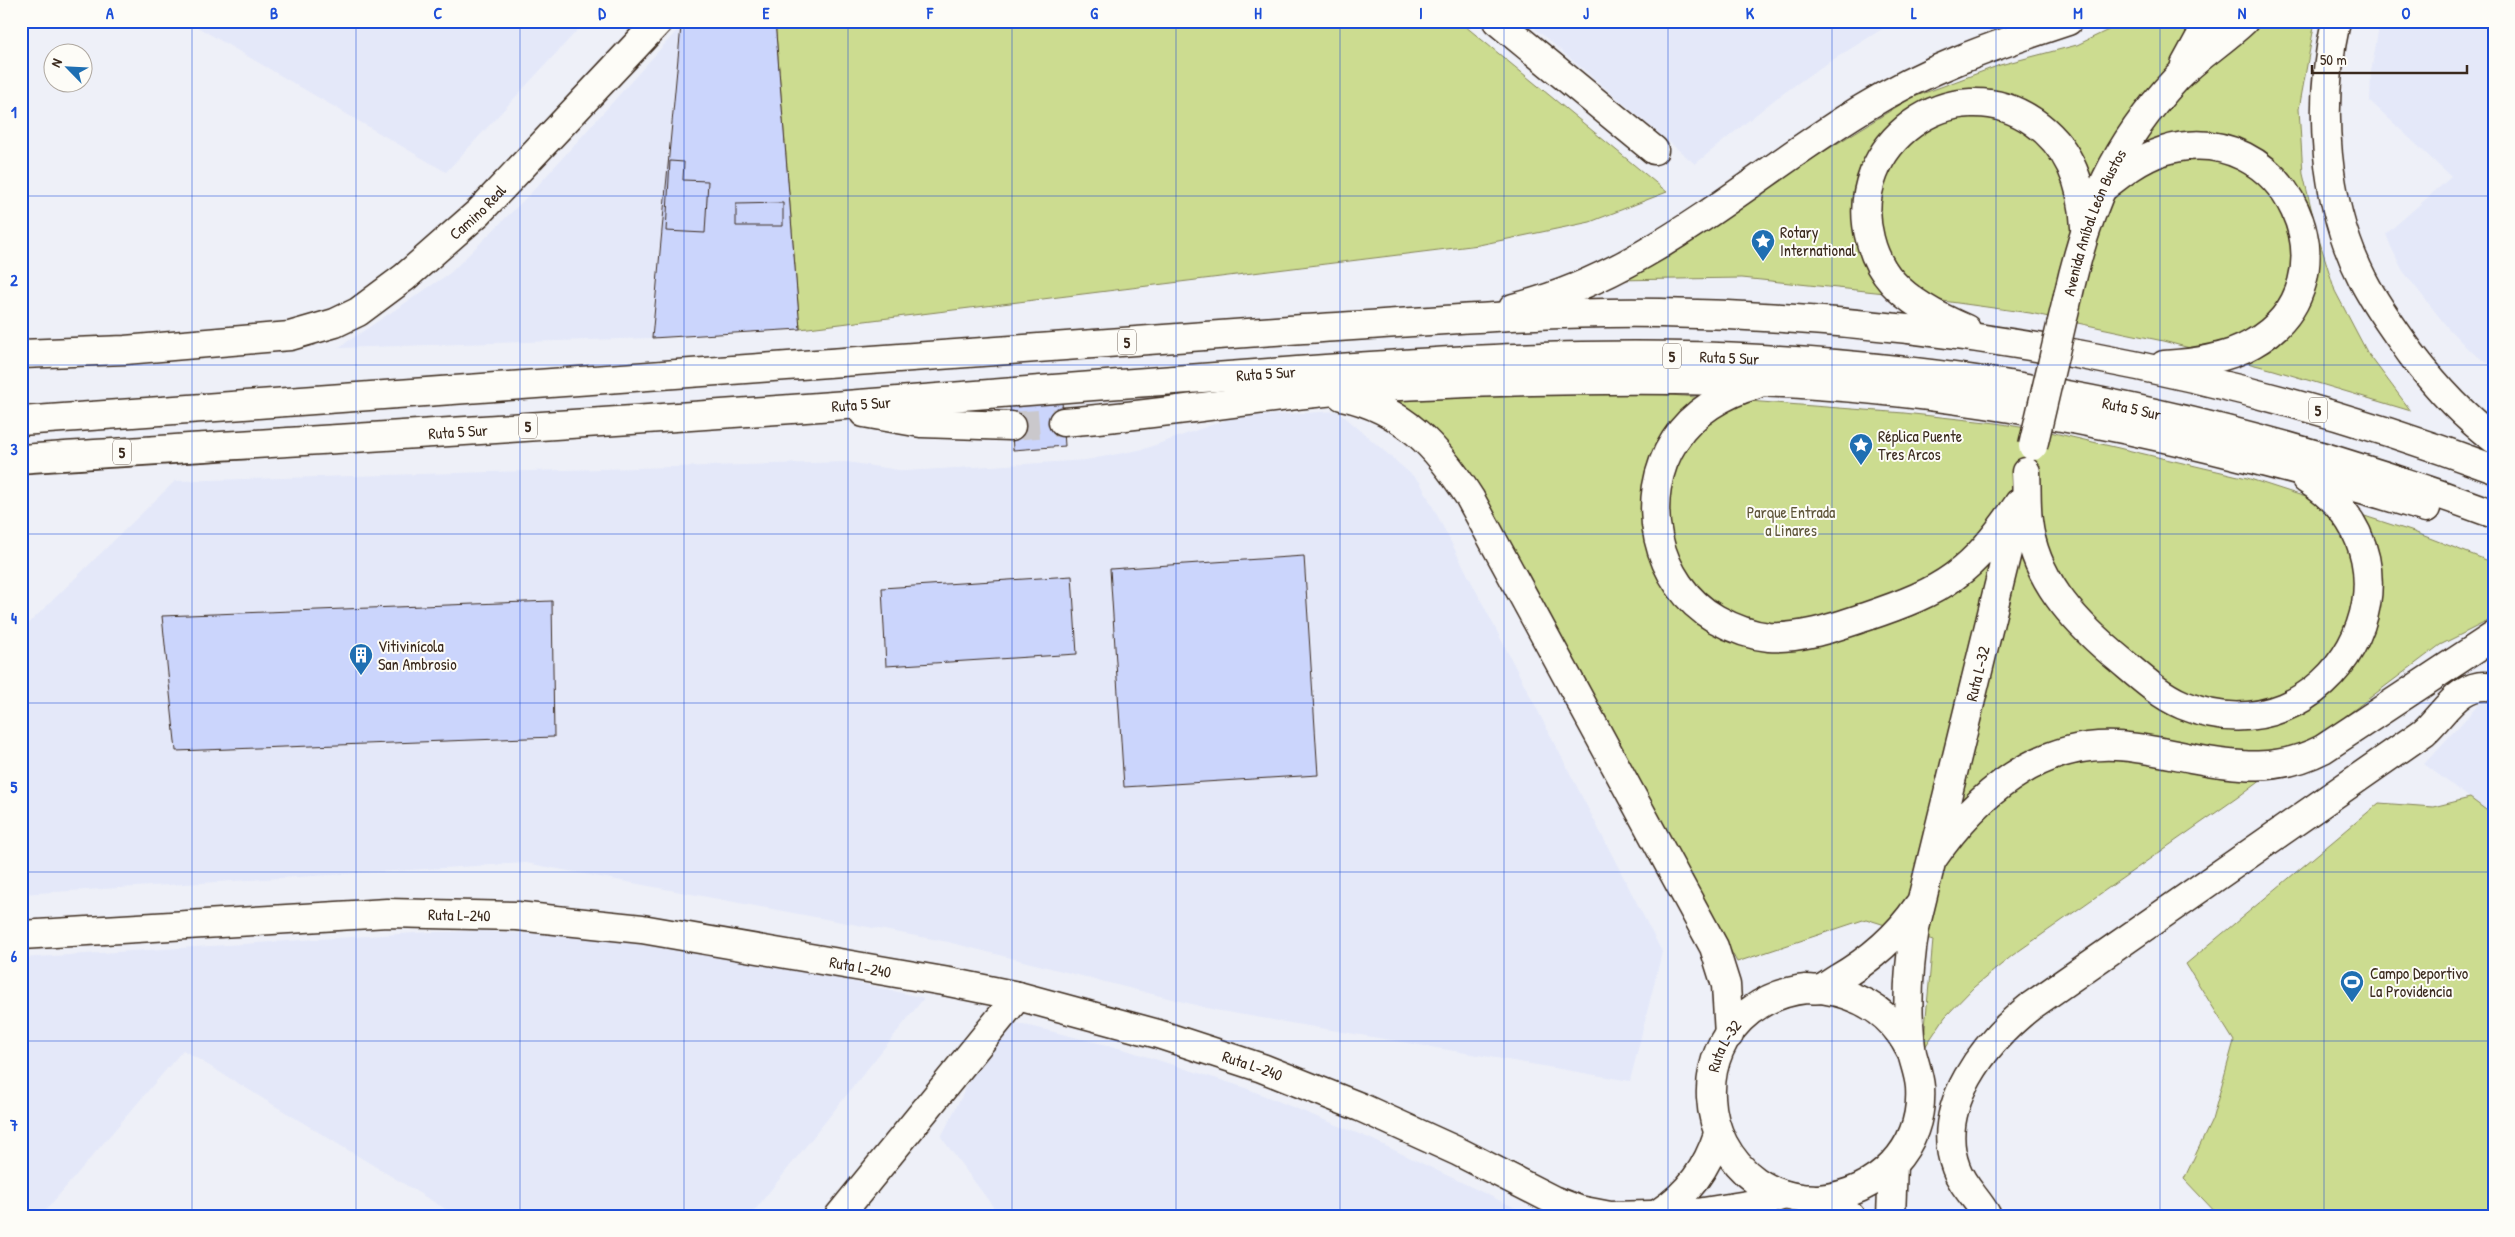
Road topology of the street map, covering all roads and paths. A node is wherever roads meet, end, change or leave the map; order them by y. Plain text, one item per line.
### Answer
1 (659, 21) edge
2 (1496, 21) edge
3 (2068, 21) edge
4 (2209, 21) edge
5 (2244, 21) edge
6 (2336, 21) edge
7 (2178, 77) junction
8 (1654, 150) dead end
9 (2099, 191) junction
10 (2085, 227) junction
11 (1468, 319) junction
12 (1991, 339) junction
13 (21, 354) edge
14 (2138, 366) junction
15 (1764, 383) junction
16 (1329, 393) junction
17 (833, 406) junction
18 (21, 421) edge
19 (1063, 422) tunnel mouth
20 (1011, 426) tunnel mouth
21 (2494, 439) edge
22 (2033, 446) joint
23 (21, 459) edge
24 (2289, 470) junction
25 (2494, 470) edge
26 (2026, 472) junction
27 (2018, 503) junction
28 (2494, 514) edge
29 (2494, 531) edge
30 (2494, 636) edge
31 (2494, 687) edge
32 (1934, 857) junction
33 (1921, 900) junction
34 (21, 935) edge
35 (1821, 989) junction
36 (1018, 996) junction
37 (1729, 1035) junction
38 (1912, 1053) junction
39 (1718, 1134) junction
40 (1893, 1165) junction
41 (1785, 1195) junction
42 (1819, 1199) junction
43 (1659, 1213) junction
44 (839, 1216) edge
45 (1850, 1216) edge
46 (1891, 1216) edge
47 (1987, 1216) edge

1 - 13 main road, Camino Real
2 - 8 main road
3 - 11 main road
4 - 7 main road, Avenida Aníbal León Bustos
5 - 7 main road, Avenida Aníbal León Bustos
6 - 21 main road
7 - 9 main road, Avenida Aníbal León Bustos
9 - 10 main road, Avenida Aníbal León Bustos
9 - 14 main road
10 - 12 main road
10 - 22 main road, Avenida Aníbal León Bustos, bridge
11 - 12 main road, 5
11 - 18 main road, 5
12 - 14 main road, 5
14 - 25 main road, 5
15 - 16 main road
15 - 24 main road
15 - 27 main road
16 - 19 main road
16 - 37 main road
17 - 20 main road
17 - 23 main road, Ruta 5 Sur / 5
17 - 28 main road, Ruta 5 Sur / 5
22 - 26 main road, Ruta L-32
24 - 26 main road
24 - 29 main road
26 - 27 main road, Ruta L-32
27 - 32 main road, Ruta L-32
30 - 32 main road
31 - 47 main road
32 - 33 main road, Ruta L-32
33 - 35 main road, Ruta L-32
33 - 38 main road, Ruta L-32
34 - 36 main road, Ruta L-240
35 - 37 main road, Ruta L-32
35 - 38 main road
36 - 43 main road, Ruta L-240
36 - 44 main road
37 - 39 main road, Ruta L-32
38 - 40 main road, Ruta L-32
39 - 41 main road, Ruta L-32
39 - 43 main road
40 - 42 main road
40 - 46 main road, Ruta L-32
41 - 42 main road, Ruta L-32
41 - 43 main road, Ruta L-240
42 - 45 main road, Ruta L-32

